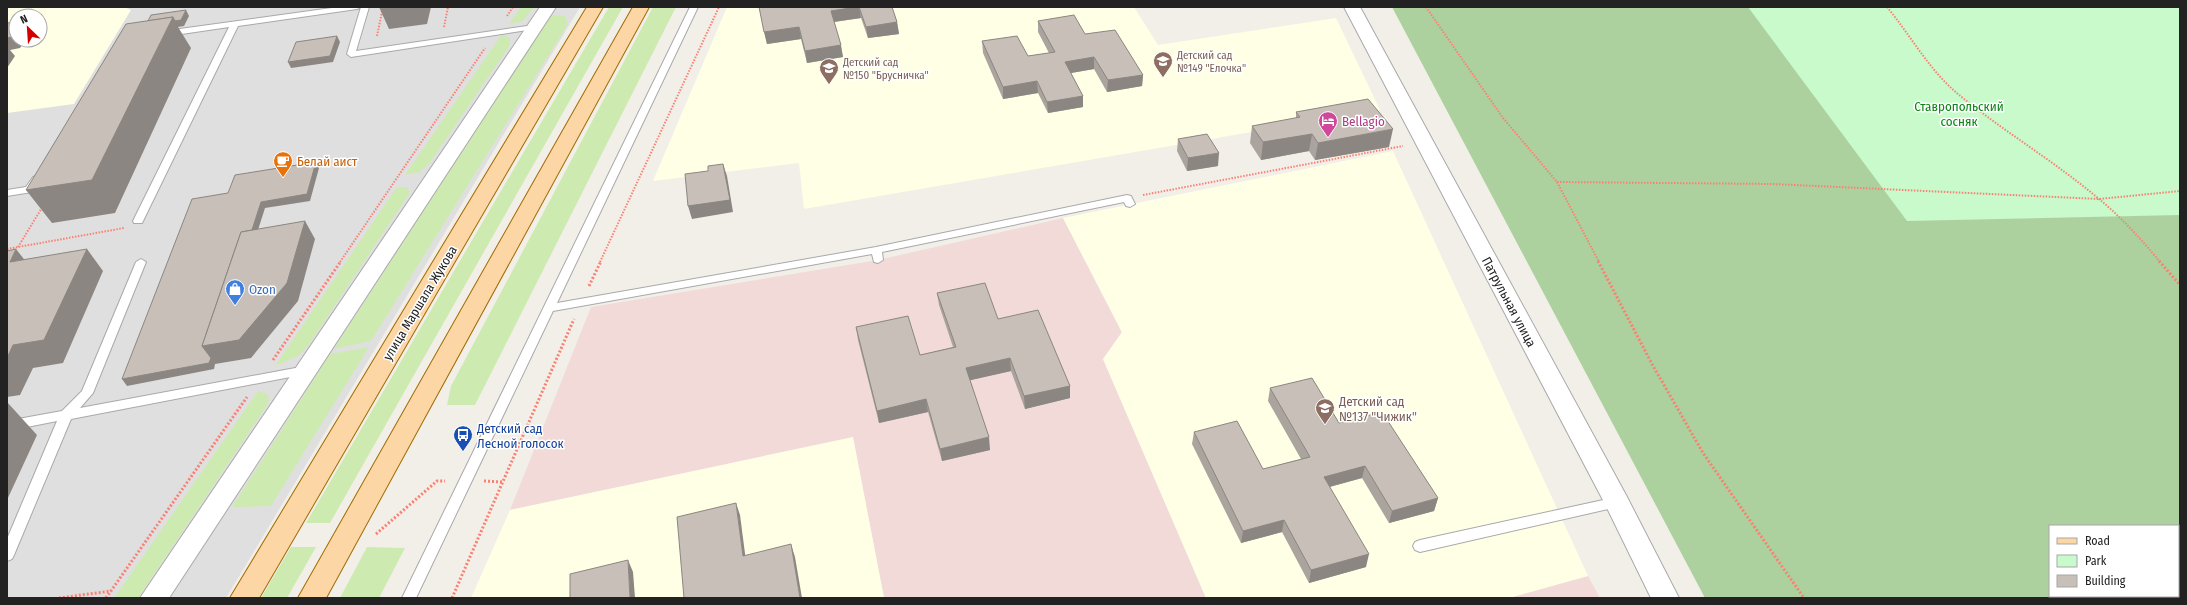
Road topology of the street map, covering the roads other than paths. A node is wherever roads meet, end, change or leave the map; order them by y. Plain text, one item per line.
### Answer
1 (357, 7) edge
2 (365, 7) edge
3 (548, 7) edge
4 (595, 7) edge
5 (641, 7) edge
6 (694, 7) edge
7 (1352, 7) edge
8 (236, 24) junction
9 (534, 27) junction
10 (161, 34) edge
11 (41, 170) edge
12 (7, 193) edge
13 (1129, 201) road end
14 (138, 221) dead end
15 (141, 262) dead end
16 (548, 308) junction
17 (306, 370) junction
18 (66, 415) junction
19 (7, 426) edge
20 (1617, 502) junction
21 (1420, 546) dead end
22 (7, 555) edge
23 (154, 598) edge
24 (244, 598) edge
25 (312, 598) edge
26 (409, 598) edge
27 (1665, 598) edge

1 - 8 lane
2 - 9 lane
3 - 9 street
4 - 24 main road, улица Маршала Жукова
5 - 25 main road
6 - 16 lane
7 - 20 street, Патрульная улица
8 - 10 lane
8 - 14 lane
9 - 17 street
11 - 12 lane
13 - 16 lane
15 - 18 lane
16 - 26 lane
17 - 18 lane
17 - 23 street
18 - 19 lane
18 - 22 lane
20 - 21 lane
20 - 27 street, Патрульная улица

